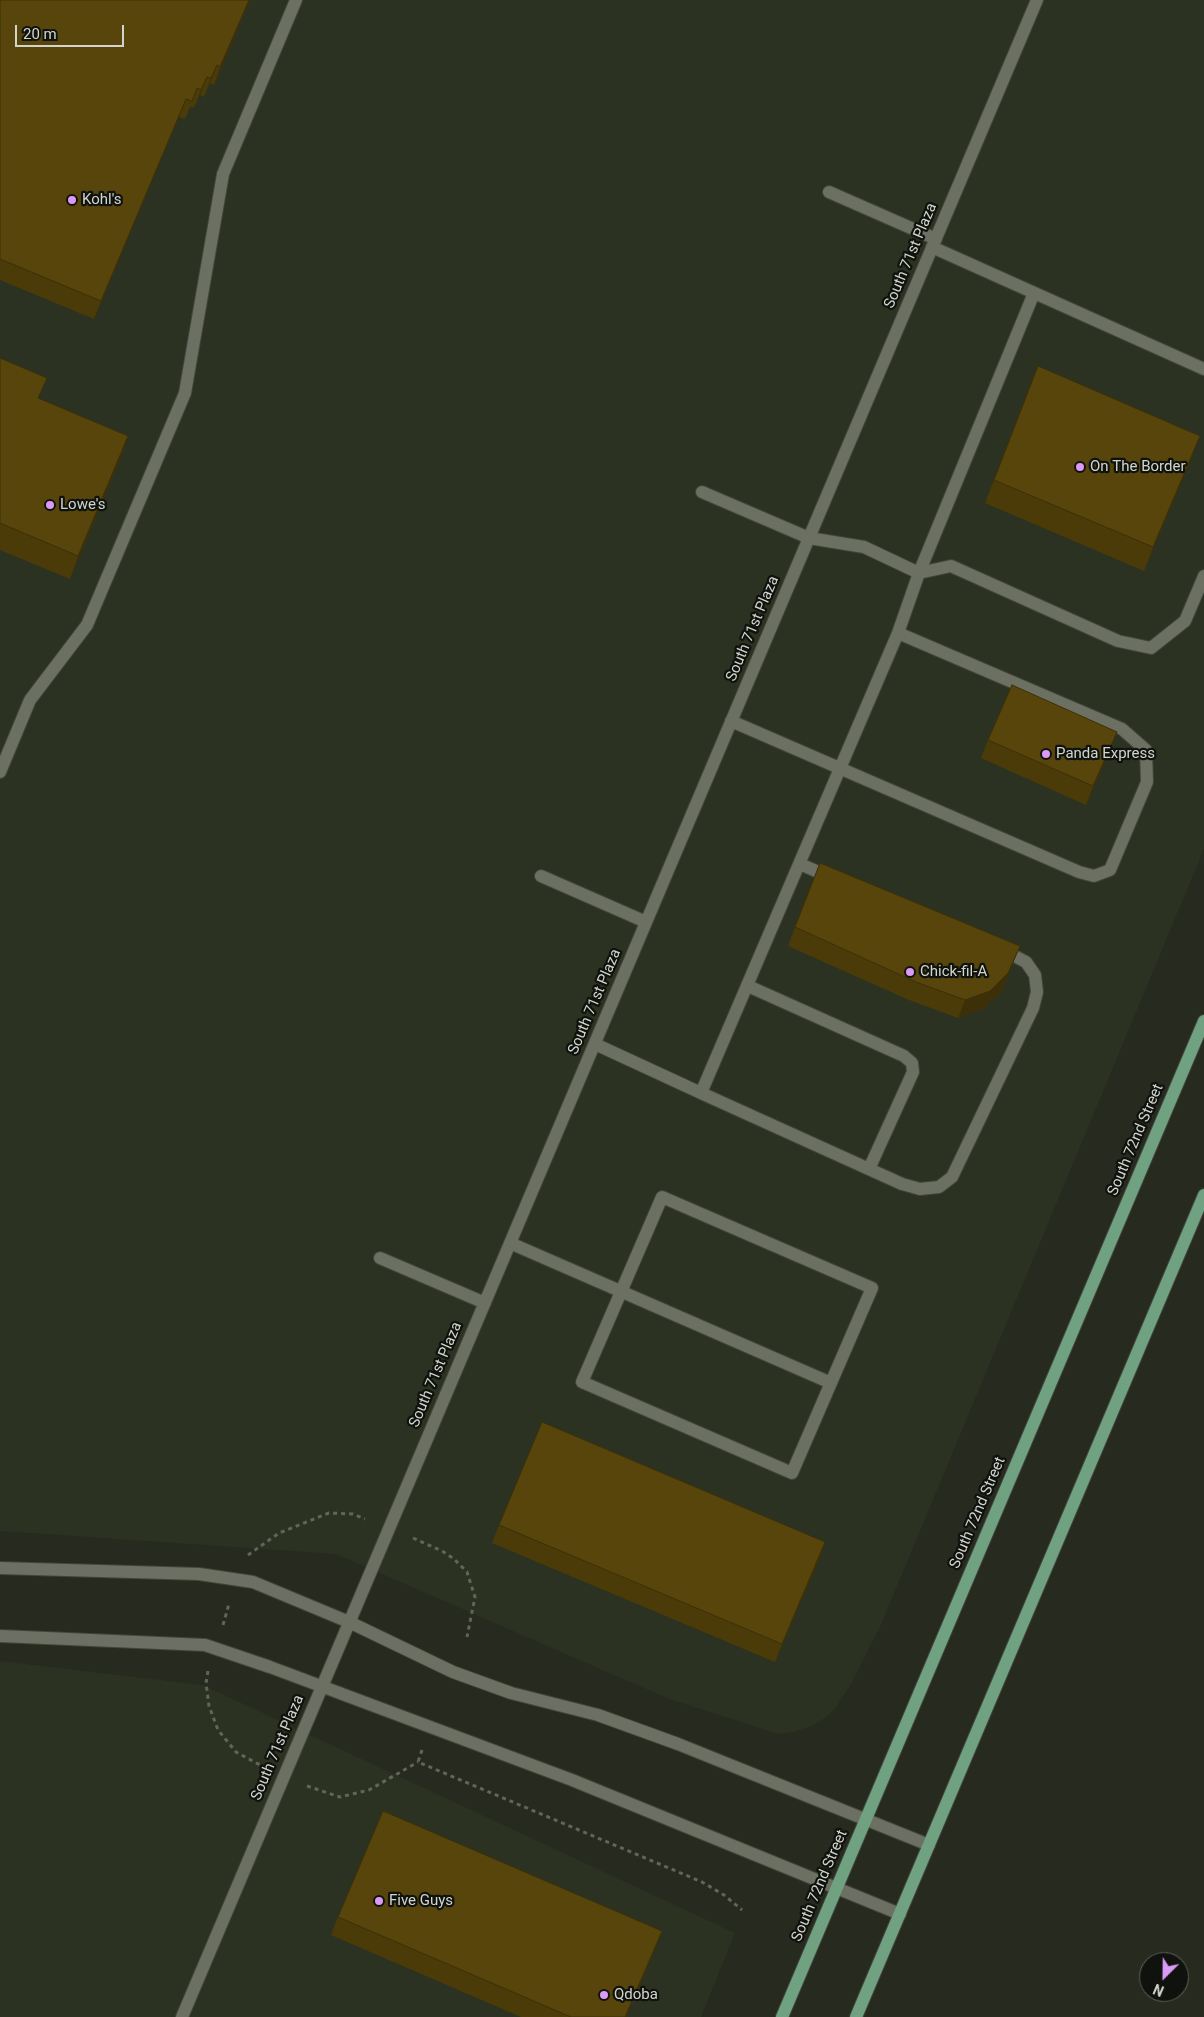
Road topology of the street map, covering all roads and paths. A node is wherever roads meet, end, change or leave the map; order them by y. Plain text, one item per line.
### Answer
1 (296, 0) edge
2 (1037, 0) edge
3 (829, 192) dead end
4 (934, 243) junction
5 (1034, 293) junction
6 (1204, 369) edge
7 (702, 492) dead end
8 (809, 538) junction
9 (918, 573) junction
10 (1204, 576) edge
11 (898, 632) junction
12 (731, 721) junction
13 (841, 768) junction
14 (0, 772) edge
15 (800, 864) junction
16 (541, 876) dead end
17 (844, 883) edge
18 (646, 922) junction
19 (986, 942) edge
20 (748, 986) junction
21 (1204, 1021) edge
22 (595, 1044) junction
23 (701, 1093) junction
24 (869, 1169) junction
25 (1204, 1195) edge
26 (510, 1243) junction
27 (380, 1258) dead end
28 (622, 1291) junction
29 (485, 1303) junction
30 (831, 1383) junction
31 (0, 1568) edge
32 (349, 1622) junction
33 (0, 1636) edge
34 (321, 1687) junction
35 (424, 1744) dead end
36 (865, 1819) junction
37 (929, 1845) junction
38 (836, 1888) junction
39 (742, 1910) dead end
40 (900, 1914) junction
41 (182, 2017) edge
42 (782, 2017) edge
43 (856, 2017) edge

1 - 14 street
2 - 4 street, South 71st Plaza
3 - 4 street
4 - 5 street
4 - 8 street, South 71st Plaza
5 - 6 street
5 - 9 street
7 - 8 street
8 - 9 street
8 - 12 street, South 71st Plaza
9 - 10 street
9 - 11 street
11 - 13 street
11 - 13 street
12 - 13 street
12 - 18 street, South 71st Plaza
13 - 15 street
15 - 17 street
15 - 20 street
16 - 18 street
18 - 22 street, South 71st Plaza
19 - 24 street
20 - 23 street
20 - 24 street
21 - 36 main road, South 72nd Street
22 - 23 street
22 - 26 street, South 71st Plaza
23 - 24 street
25 - 37 main road
26 - 28 street
26 - 29 street, South 71st Plaza
27 - 29 street
28 - 30 street
28 - 30 street
28 - 30 street
29 - 32 street, South 71st Plaza
31 - 32 street
32 - 34 street, South 71st Plaza
32 - 36 street
33 - 34 street
34 - 38 street
34 - 41 street, South 71st Plaza
35 - 39 path
36 - 37 street
36 - 38 main road, South 72nd Street
37 - 40 main road
38 - 40 street
38 - 42 main road, South 72nd Street
40 - 43 main road

